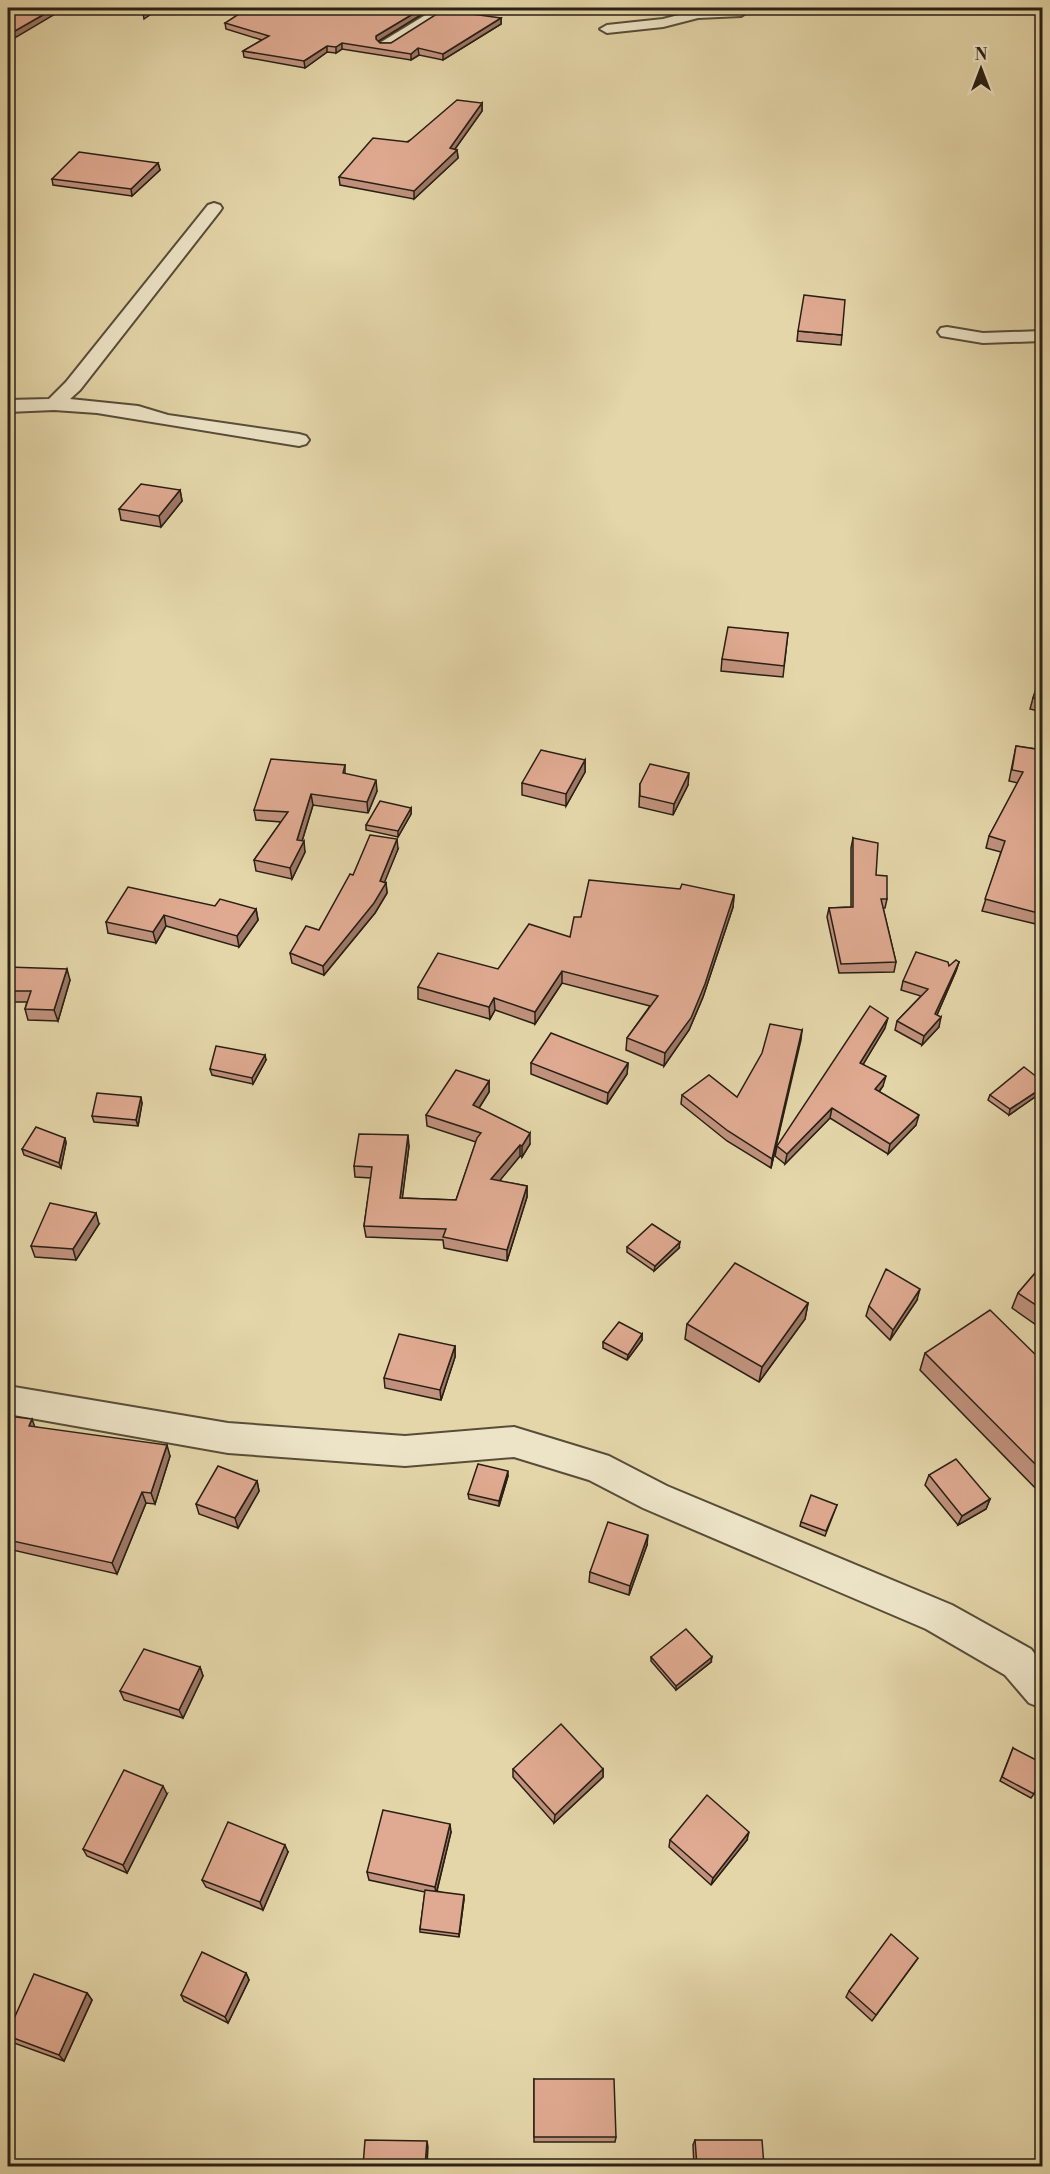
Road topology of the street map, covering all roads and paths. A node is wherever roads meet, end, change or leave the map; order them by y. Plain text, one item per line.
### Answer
1 (445, 8) edge
2 (747, 8) edge
3 (607, 29) dead end
4 (385, 44) edge
5 (214, 208) dead end
6 (947, 332) dead end
7 (1042, 336) edge
8 (54, 404) junction
9 (8, 406) edge
10 (299, 440) dead end
11 (8, 1401) edge
12 (1042, 1690) edge

1 - 4 street
2 - 3 street
5 - 8 street
6 - 7 street
8 - 9 street
8 - 10 street
11 - 12 street

